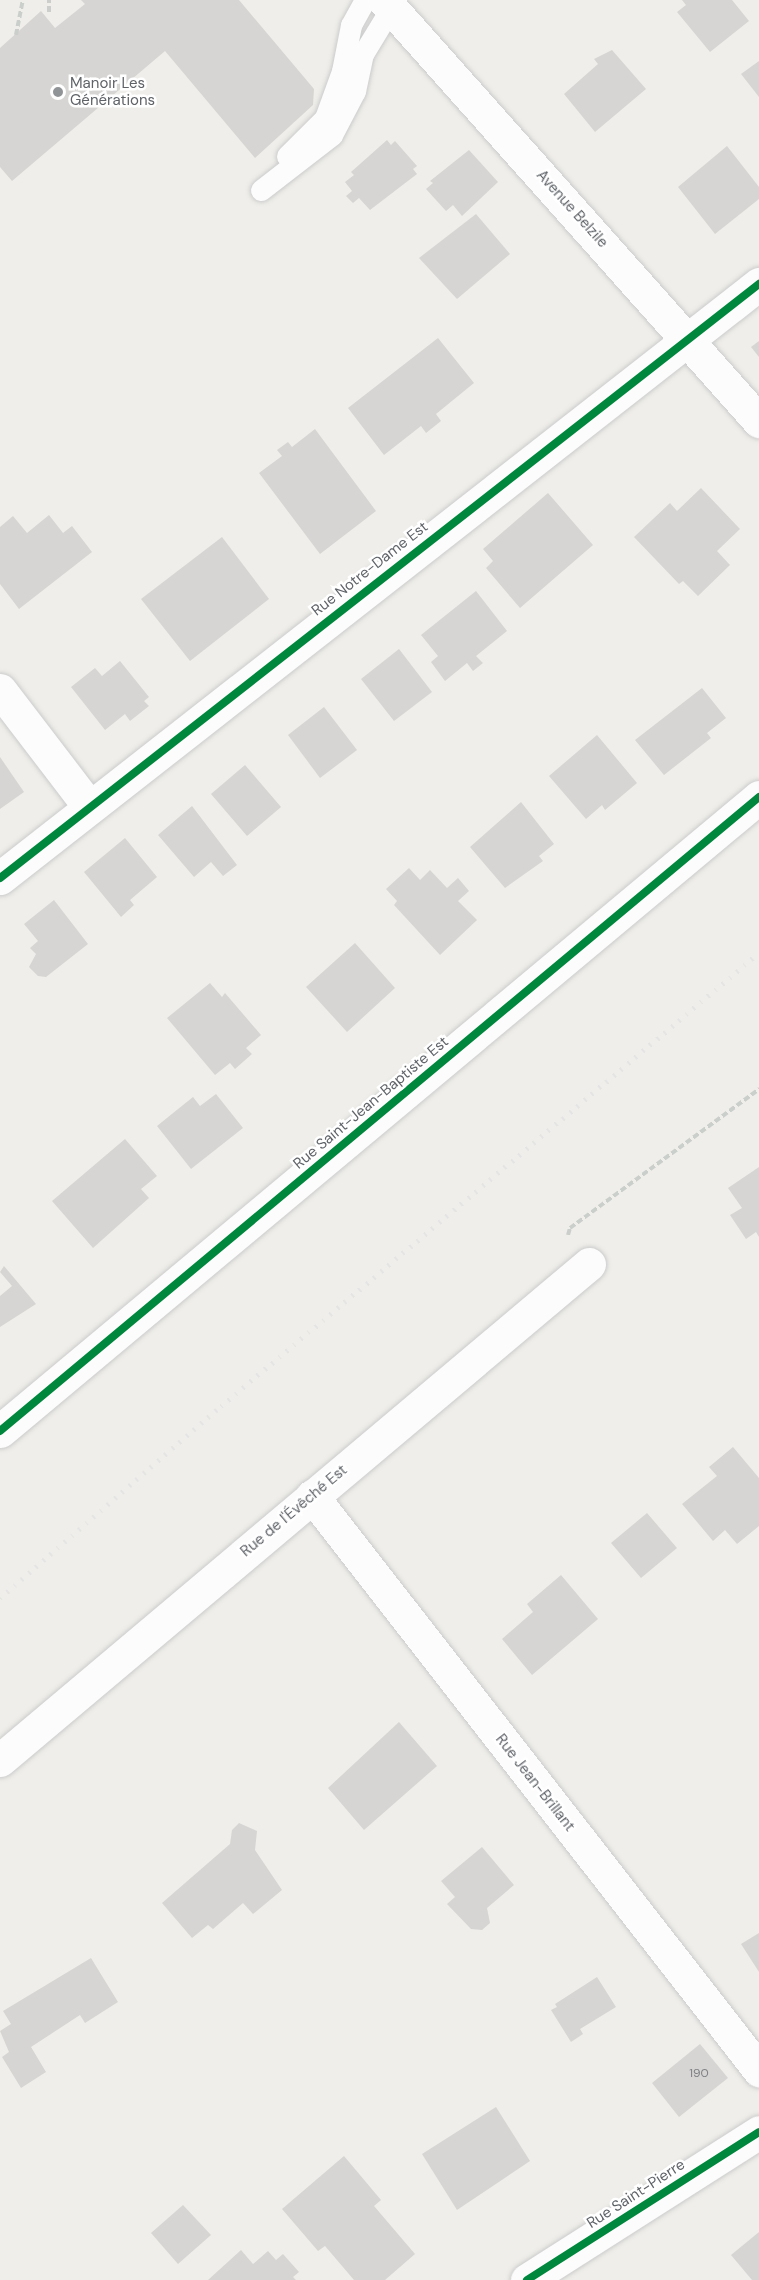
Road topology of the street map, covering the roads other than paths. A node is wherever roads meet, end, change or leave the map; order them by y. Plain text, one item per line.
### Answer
1 (380, 3) edge
2 (759, 284) edge
3 (689, 339) junction
4 (759, 421) edge
5 (0, 690) edge
6 (759, 797) edge
7 (88, 805) junction
8 (0, 878) edge
9 (589, 1264) dead end
10 (0, 1431) edge
11 (312, 1496) junction
12 (0, 1760) edge
13 (759, 2070) edge
14 (759, 2132) edge
15 (527, 2280) edge

1 - 1 lane
1 - 3 street, Avenue Belzile
2 - 3 street, Rue Notre-Dame Est
3 - 4 street, Avenue Belzile
3 - 7 street, Rue Notre-Dame Est
5 - 7 street
6 - 10 street, Rue Saint-Jean-Baptiste Est
7 - 8 street, Rue Notre-Dame Est
9 - 11 street, Rue de l'Évêché Est
11 - 12 street, Rue de l'Évêché Est
11 - 13 street, Rue Jean-Brillant
14 - 15 street, Rue Saint-Pierre

